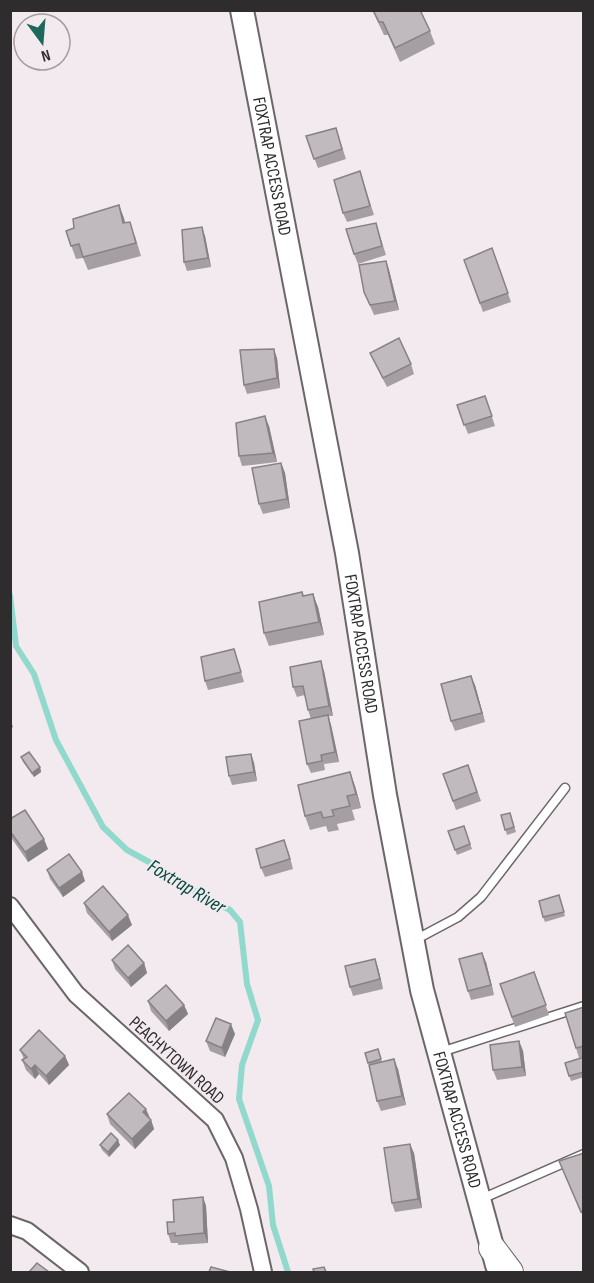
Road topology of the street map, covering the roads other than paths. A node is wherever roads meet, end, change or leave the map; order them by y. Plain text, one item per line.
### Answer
1 (242, 10) edge
2 (565, 788) dead end
3 (10, 906) edge
4 (412, 942) junction
5 (584, 1006) edge
6 (438, 1053) junction
7 (584, 1154) edge
8 (479, 1200) junction
9 (10, 1225) edge
10 (492, 1260) edge
11 (80, 1272) edge
12 (263, 1272) edge
13 (498, 1272) edge
14 (510, 1272) edge

1 - 4 main road, FOXTRAP ACCESS ROAD
2 - 4 lane
3 - 12 street, PEACHYTOWN ROAD
4 - 6 main road, FOXTRAP ACCESS ROAD
5 - 6 lane
6 - 8 main road, FOXTRAP ACCESS ROAD
7 - 8 lane
8 - 10 main road, FOXTRAP ACCESS ROAD
9 - 11 street
10 - 13 main road, FOXTRAP ACCESS ROAD
10 - 14 main road

